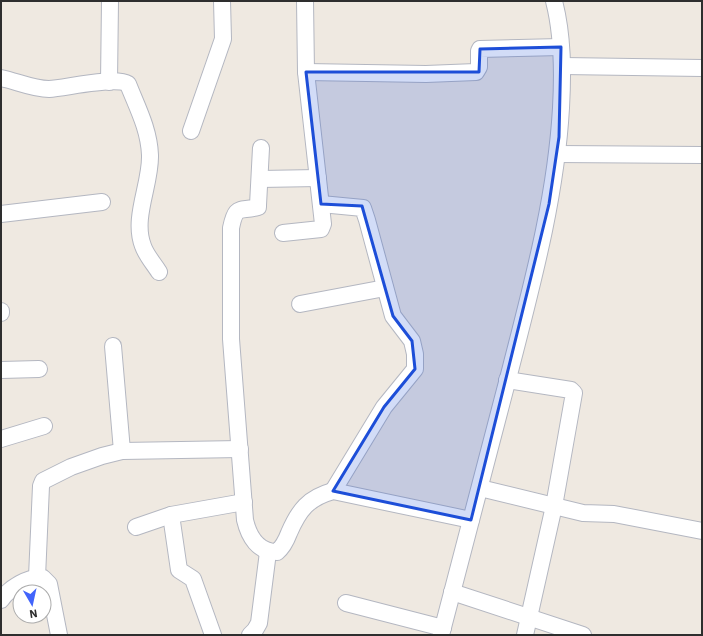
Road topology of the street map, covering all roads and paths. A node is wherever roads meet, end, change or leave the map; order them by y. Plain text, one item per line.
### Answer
1 (110, 1) edge
2 (222, 1) edge
3 (305, 1) edge
4 (554, 1) edge
5 (561, 47) junction
6 (563, 66) junction
7 (702, 68) edge
8 (306, 72) junction
9 (1, 78) edge
10 (109, 82) junction
11 (191, 131) dead end
12 (261, 148) dead end
13 (557, 154) junction
14 (702, 155) edge
15 (318, 178) junction
16 (260, 179) junction
17 (102, 202) dead end
18 (321, 204) junction
19 (1, 214) edge
20 (283, 233) dead end
21 (159, 272) dead end
22 (385, 288) junction
23 (300, 304) dead end
24 (113, 346) dead end
25 (38, 369) dead end
26 (1, 370) edge
27 (507, 380) junction
28 (44, 426) dead end
29 (1, 439) edge
30 (240, 450) junction
31 (122, 451) junction
32 (480, 488) junction
33 (333, 491) junction
34 (244, 502) junction
35 (554, 506) junction
36 (171, 515) junction
37 (471, 520) junction
38 (136, 527) dead end
39 (702, 531) edge
40 (268, 552) junction
41 (37, 577) junction
42 (452, 592) junction
43 (1, 600) edge
44 (346, 603) dead end
45 (529, 616) junction
46 (442, 632) edge
47 (59, 635) edge
48 (213, 635) edge
49 (250, 635) edge
50 (525, 635) edge
51 (583, 635) edge

1 - 10 street
2 - 11 street
3 - 8 street
4 - 5 street
5 - 6 street
5 - 8 street
6 - 7 street
6 - 13 street
8 - 15 street
9 - 10 street
10 - 21 street
12 - 16 street
13 - 14 street
13 - 27 street
15 - 16 street
15 - 18 street
16 - 30 street
17 - 19 street
18 - 20 street
18 - 22 street
22 - 23 street
22 - 33 street
24 - 31 street
25 - 26 street
27 - 32 street
27 - 35 street
28 - 29 street
30 - 31 street
30 - 34 street
31 - 41 street
32 - 35 street
32 - 37 street
33 - 37 street
33 - 40 street
34 - 36 street
34 - 40 street
35 - 39 street
35 - 45 street
36 - 38 street
36 - 48 street
37 - 42 street
40 - 49 street
41 - 43 street
41 - 47 street
42 - 45 street
42 - 46 street
44 - 46 street
45 - 50 street
45 - 51 street

